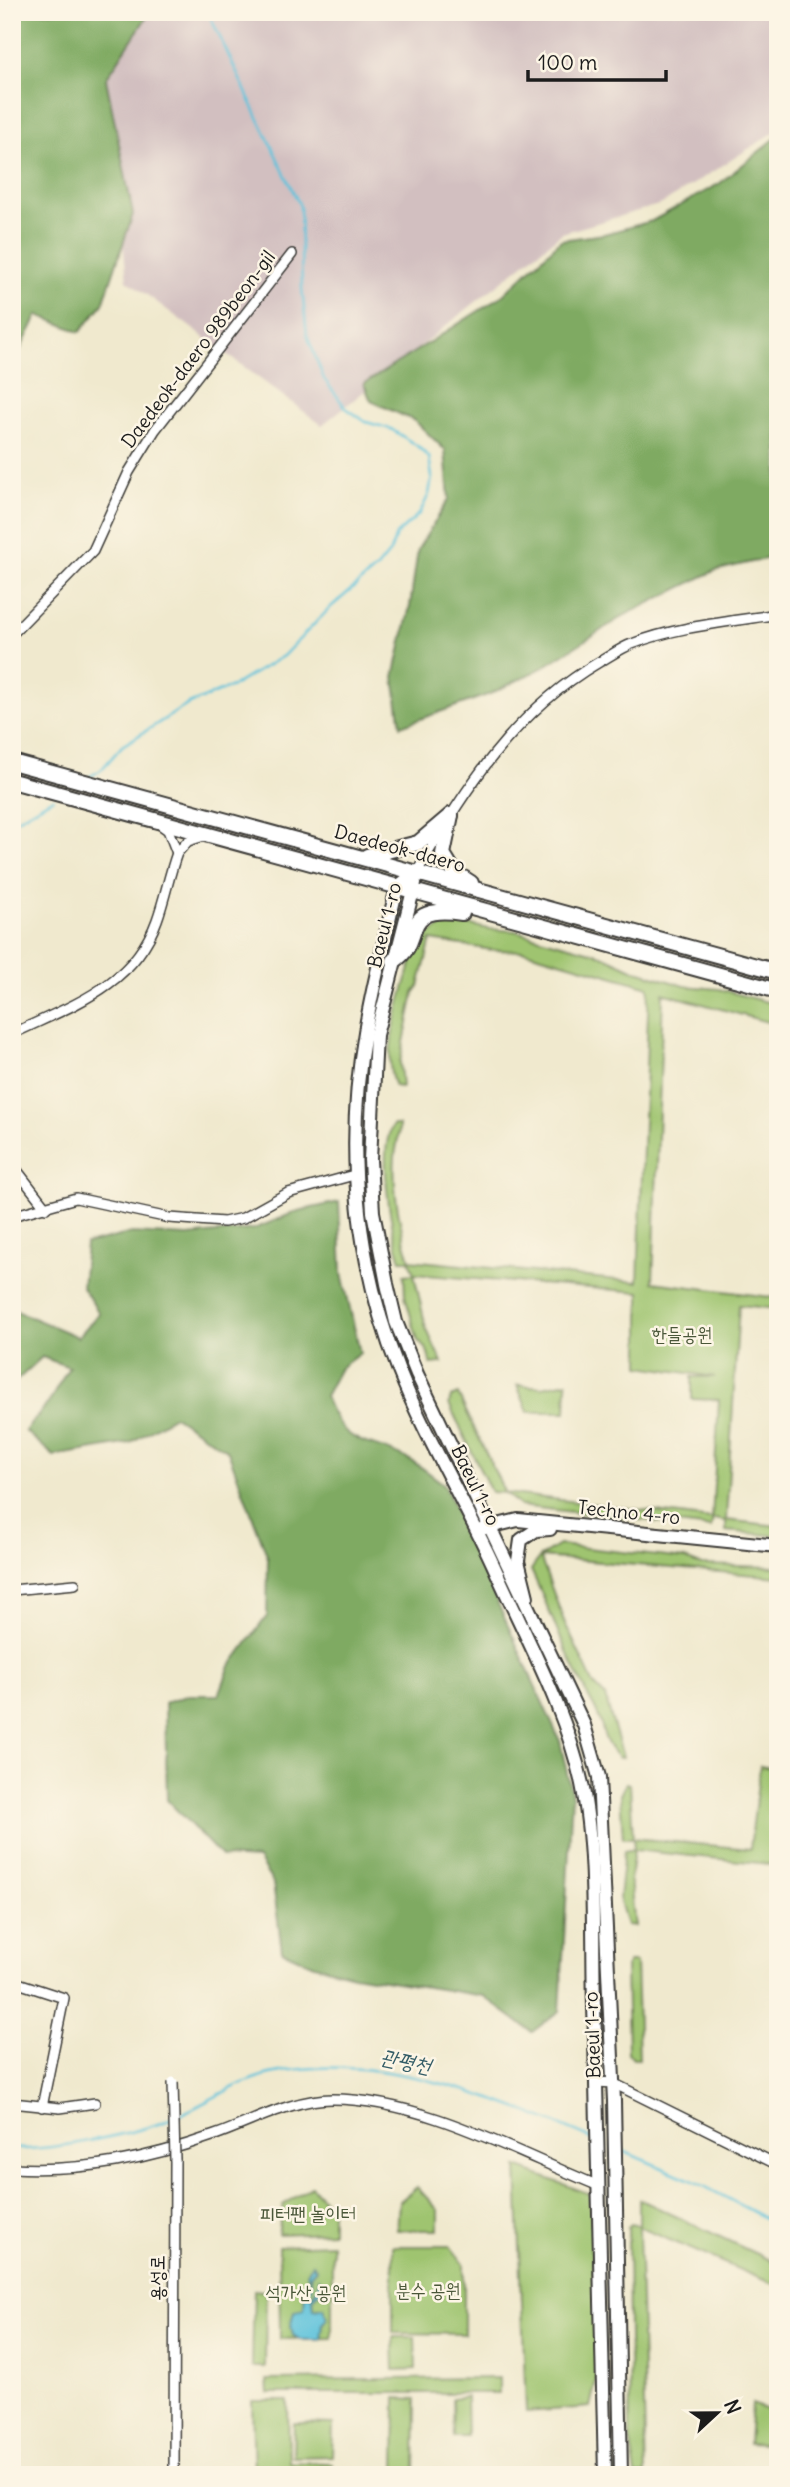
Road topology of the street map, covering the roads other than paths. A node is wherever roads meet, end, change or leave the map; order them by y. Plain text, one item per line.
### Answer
1 (292, 254) dead end
2 (778, 614) edge
3 (12, 634) edge
4 (12, 762) edge
5 (12, 782) edge
6 (451, 815) junction
7 (153, 821) junction
8 (218, 838) junction
9 (177, 853) junction
10 (361, 857) junction
11 (417, 872) junction
12 (397, 887) junction
13 (481, 890) junction
14 (413, 892) junction
15 (478, 909) junction
16 (394, 961) junction
17 (748, 964) junction
18 (778, 972) edge
19 (720, 974) junction
20 (778, 991) edge
21 (12, 1034) edge
22 (12, 1164) edge
23 (354, 1175) junction
24 (16, 1176) edge
25 (46, 1208) junction
26 (12, 1216) edge
27 (561, 1525) junction
28 (484, 1529) junction
29 (778, 1546) edge
30 (75, 1584) dead end
31 (12, 1590) edge
32 (528, 1611) junction
33 (12, 1969) edge
34 (173, 2082) dead end
35 (613, 2083) junction
36 (597, 2088) junction
37 (12, 2103) edge
38 (95, 2103) dead end
39 (42, 2107) junction
40 (778, 2165) edge
41 (12, 2168) edge
42 (599, 2182) junction
43 (174, 2475) edge
44 (605, 2475) edge
45 (621, 2475) edge

1 - 3 street, Daedeok-daero 989beon-gil
2 - 6 street
4 - 10 main road, Daedeok-daero
5 - 7 main road, Daedeok-daero
6 - 10 main road
6 - 11 street
6 - 13 main road
7 - 8 main road, Daedeok-daero
7 - 9 street
8 - 9 street
8 - 12 main road, Daedeok-daero
9 - 21 street
10 - 11 main road, Daedeok-daero
11 - 12 main road, Baeul 1-ro
11 - 13 main road, Daedeok-daero
11 - 14 main road, Baeul 1-ro
12 - 14 main road, Daedeok-daero
12 - 23 main road, Baeul 1-ro
13 - 17 main road, Daedeok-daero
14 - 15 main road, Daedeok-daero
14 - 16 main road, Baeul 1-ro
15 - 16 main road
15 - 19 main road, Daedeok-daero
16 - 28 main road, Baeul 1-ro
17 - 18 main road, Daedeok-daero
17 - 19 main road
19 - 20 main road, Daedeok-daero
22 - 24 street
23 - 25 street
23 - 28 main road, Baeul 1-ro
24 - 25 street
25 - 26 street
27 - 28 main road, Techno 4-ro
27 - 29 main road, Techno 4-ro
27 - 32 main road
28 - 32 main road, Baeul 1-ro
28 - 36 main road, Baeul 1-ro
30 - 31 street
32 - 35 main road, Baeul 1-ro
33 - 39 street
34 - 43 street, 용성로, bridge
35 - 36 street
35 - 40 street
35 - 45 main road, Baeul 1-ro
36 - 42 main road, Baeul 1-ro
37 - 39 street
38 - 39 street
41 - 42 street
42 - 44 main road, Baeul 1-ro

